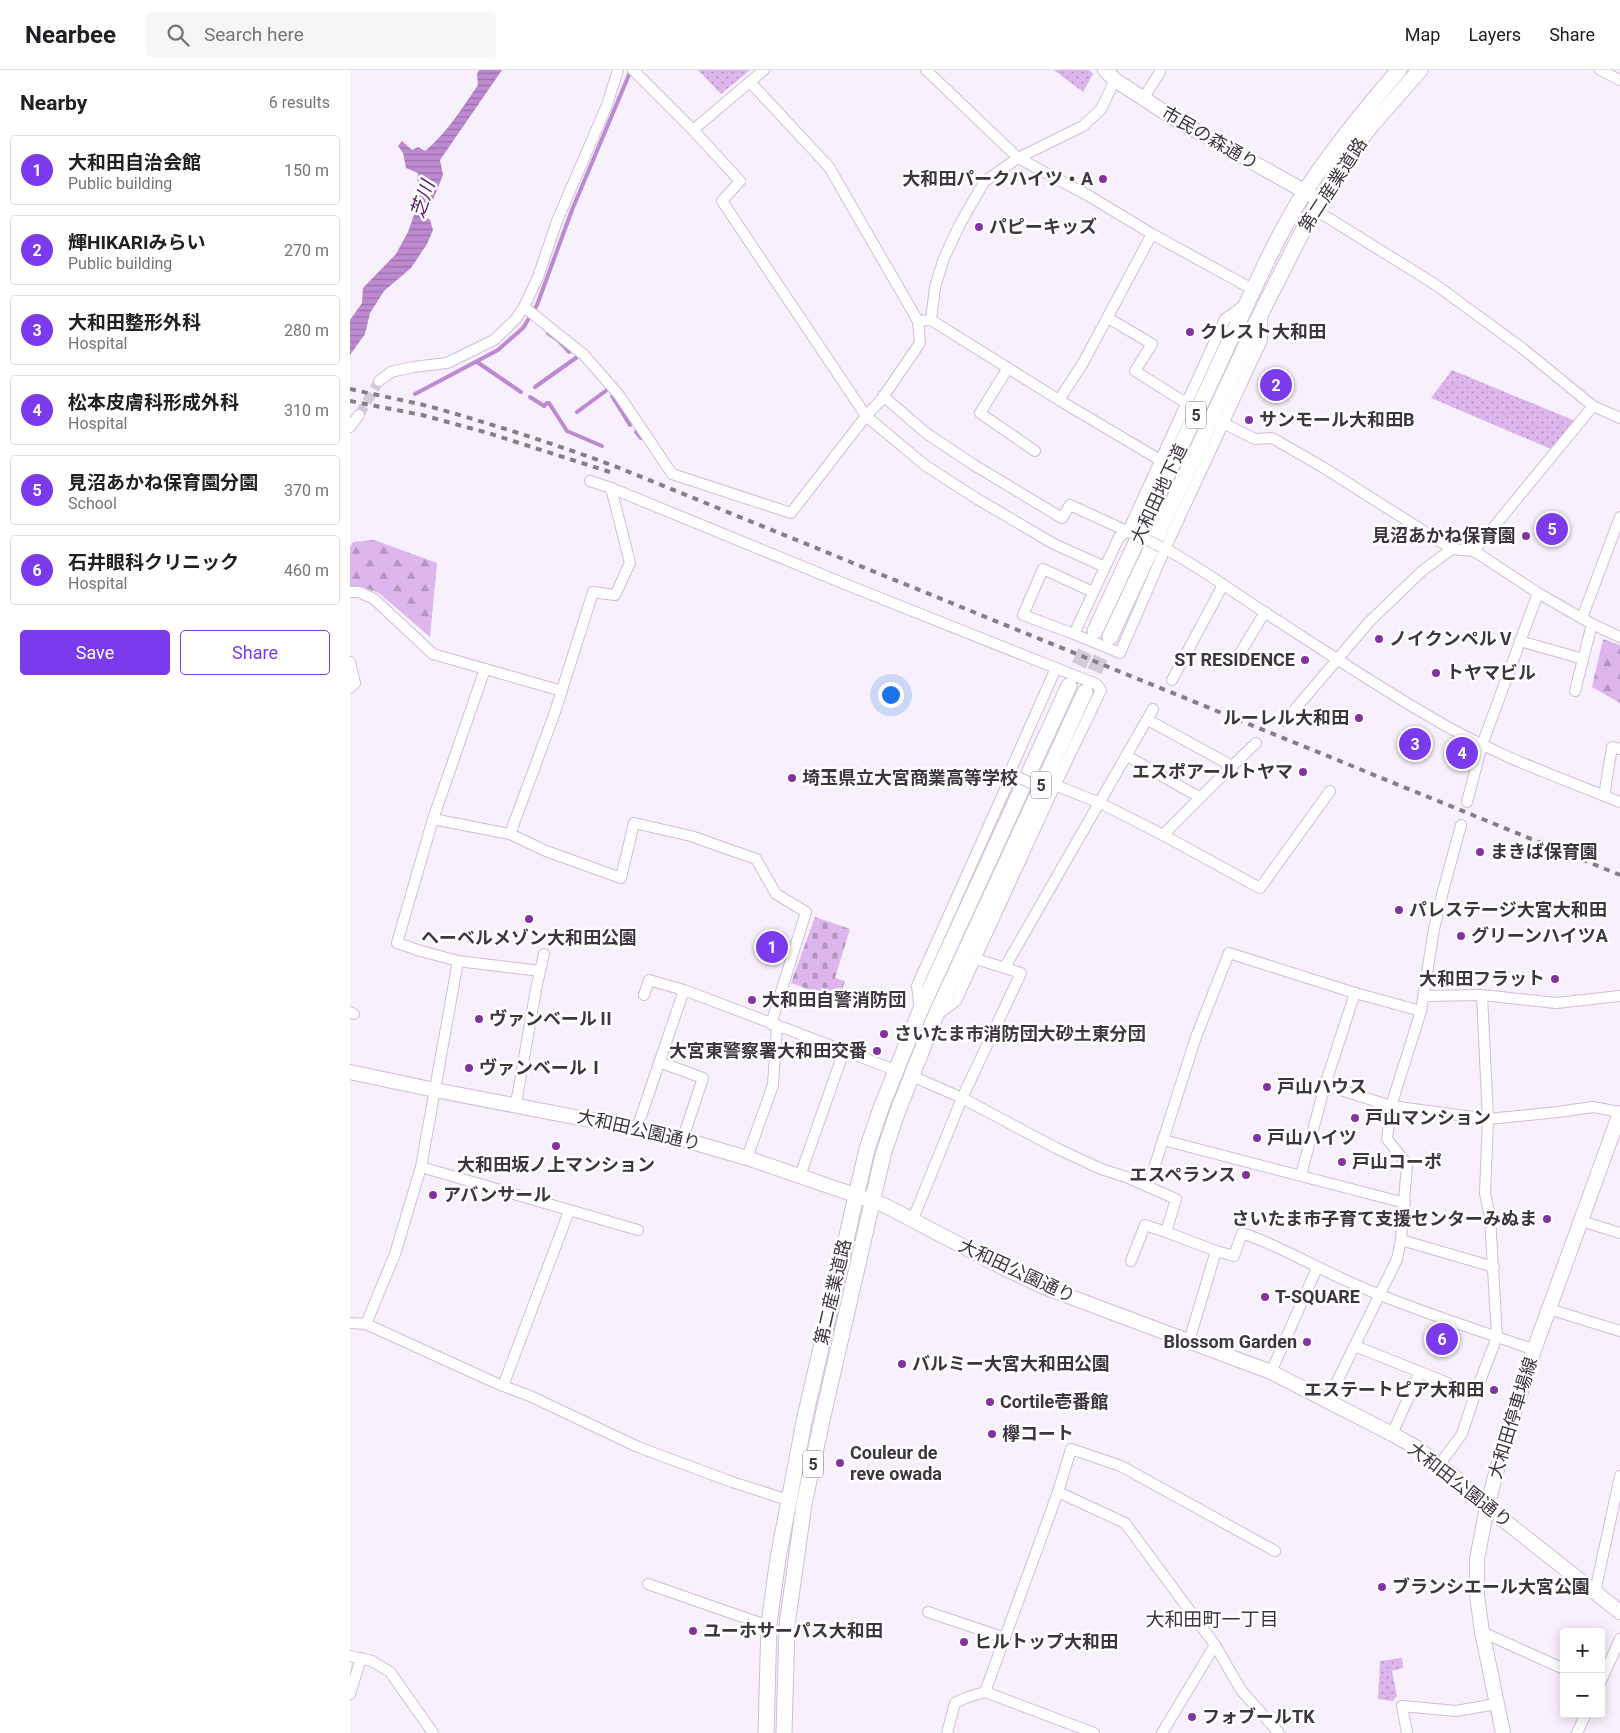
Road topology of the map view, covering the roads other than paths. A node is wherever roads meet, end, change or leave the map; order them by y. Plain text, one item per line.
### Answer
1 (618, 70) edge
2 (633, 70) edge
3 (764, 70) edge
4 (1105, 70) edge
5 (1399, 70) edge
6 (1420, 70) edge
7 (1600, 70) edge
8 (932, 72) edge
9 (1160, 72) dead end
10 (1115, 80) junction
11 (1620, 80) edge
12 (750, 82) junction
13 (1143, 99) junction
14 (693, 130) junction
15 (1018, 158) junction
16 (1305, 191) junction
17 (1317, 205) junction
18 (1152, 234) junction
19 (1251, 296) junction
20 (524, 307) junction
21 (1262, 311) junction
22 (1108, 318) junction
23 (931, 320) junction
24 (918, 321) junction
25 (1008, 368) junction
26 (379, 381) tunnel mouth
27 (883, 396) junction
28 (1059, 400) junction
29 (1186, 403) junction
30 (1593, 406) junction
31 (359, 415) tunnel mouth
32 (866, 416) junction
33 (1620, 418) edge
34 (1223, 423) junction
35 (350, 427) edge
36 (1035, 451) dead end
37 (1160, 460) junction
38 (590, 480) dead end
39 (612, 488) junction
40 (1620, 517) edge
41 (1130, 532) junction
42 (1163, 548) junction
43 (1452, 549) junction
44 (1474, 551) junction
45 (1105, 566) junction
46 (1223, 585) junction
47 (350, 592) edge
48 (1093, 592) junction
49 (1538, 593) junction
50 (1265, 612) junction
51 (1582, 618) junction
52 (1592, 624) junction
53 (1095, 630) tunnel mouth
54 (1074, 634) junction
55 (1110, 637) tunnel mouth
56 (1620, 637) edge
57 (1520, 641) junction
58 (1236, 658) dead end
59 (1583, 659) junction
60 (1338, 660) junction
61 (350, 662) edge
62 (1056, 668) junction
63 (485, 669) junction
64 (1172, 680) dead end
65 (1069, 686) tunnel mouth
66 (350, 688) edge
67 (562, 691) junction
68 (1575, 691) dead end
69 (1085, 692) tunnel mouth
70 (1154, 709) dead end
71 (1148, 720) junction
72 (1285, 721) dead end
73 (1256, 742) dead end
74 (1482, 745) junction
75 (1620, 749) edge
76 (1127, 756) junction
77 (1232, 766) junction
78 (1015, 776) junction
79 (1050, 789) junction
80 (1330, 791) dead end
81 (1604, 796) junction
82 (1199, 797) junction
83 (1468, 802) dead end
84 (1620, 802) edge
85 (1100, 803) junction
86 (434, 819) junction
87 (1461, 824) dead end
88 (510, 834) junction
89 (1163, 835) junction
90 (544, 954) dead end
91 (976, 959) junction
92 (458, 961) junction
93 (1005, 968) junction
94 (540, 971) junction
95 (684, 990) junction
96 (1355, 993) junction
97 (644, 995) dead end
98 (1482, 995) junction
99 (1424, 996) junction
100 (1620, 996) edge
101 (920, 1011) junction
102 (1421, 1011) junction
103 (935, 1017) junction
104 (774, 1025) junction
105 (844, 1051) junction
106 (659, 1062) junction
107 (895, 1070) junction
108 (350, 1072) edge
109 (912, 1076) junction
110 (1325, 1086) junction
111 (435, 1090) junction
112 (962, 1098) junction
113 (516, 1104) junction
114 (1392, 1106) junction
115 (1620, 1112) edge
116 (1488, 1118) junction
117 (637, 1128) junction
118 (683, 1138) junction
119 (1163, 1140) junction
120 (746, 1158) junction
121 (421, 1167) junction
122 (1301, 1175) junction
123 (800, 1176) junction
124 (1148, 1186) junction
125 (855, 1194) junction
126 (872, 1200) junction
127 (1405, 1203) junction
128 (568, 1211) junction
129 (913, 1219) junction
130 (1581, 1221) junction
131 (638, 1230) dead end
132 (1166, 1232) junction
133 (1620, 1233) edge
134 (1401, 1240) junction
135 (1216, 1251) junction
136 (1130, 1261) dead end
137 (1494, 1267) junction
138 (1317, 1268) junction
139 (1380, 1295) junction
140 (1549, 1309) junction
141 (350, 1323) edge
142 (366, 1324) junction
143 (1620, 1331) edge
144 (1497, 1337) junction
145 (1189, 1341) junction
146 (1355, 1346) junction
147 (1534, 1350) junction
148 (1271, 1372) junction
149 (1420, 1372) junction
150 (503, 1386) junction
151 (1475, 1394) junction
152 (1328, 1400) junction
153 (1392, 1434) junction
154 (1439, 1465) junction
155 (1620, 1476) edge
156 (1058, 1492) junction
157 (788, 1500) junction
158 (1487, 1506) junction
159 (1275, 1551) dead end
160 (648, 1584) dead end
161 (1595, 1592) junction
162 (928, 1612) dead end
163 (1620, 1612) edge
164 (770, 1624) junction
165 (1482, 1632) junction
166 (1005, 1638) junction
167 (1620, 1639) edge
168 (1215, 1645) junction
169 (350, 1656) edge
170 (361, 1658) junction
171 (1560, 1667) edge
172 (1605, 1673) edge
173 (985, 1692) junction
174 (350, 1694) edge
175 (1496, 1704) junction
176 (1584, 1718) edge
177 (433, 1733) edge
178 (766, 1733) edge
179 (784, 1733) edge
180 (947, 1733) edge
181 (1094, 1733) edge
182 (1162, 1733) edge
183 (1279, 1733) edge
184 (1407, 1733) edge
185 (1503, 1733) edge
186 (1578, 1733) edge

1 - 20 street
2 - 14 street
3 - 12 street
4 - 10 street, 市民の森通り
5 - 16 main road, 第二産業道路 / 5
6 - 17 main road, 第二産業道路 / 5
7 - 11 street
8 - 15 street
9 - 13 street
10 - 13 street, 市民の森通り
10 - 15 street
12 - 14 street
12 - 24 street
13 - 16 street, 市民の森通り
14 - 32 street
15 - 18 street
15 - 23 street
16 - 17 street, 市民の森通り
16 - 19 main road, 第二産業道路 / 5
17 - 21 main road, 第二産業道路 / 5
17 - 30 street
18 - 19 street
18 - 22 street
19 - 29 street
19 - 53 main road, 大和田地下道 / 5
20 - 26 street
20 - 32 street
21 - 34 street
21 - 55 main road, 大和田地下道 / 5
22 - 28 street
22 - 29 street
23 - 24 street
23 - 25 street
24 - 27 street
25 - 28 street
25 - 36 street
27 - 32 street
27 - 41 street
28 - 37 street
29 - 37 street
30 - 33 street
30 - 44 street
31 - 35 street
32 - 45 street
34 - 42 street
34 - 43 street
37 - 41 street
38 - 39 street
39 - 62 street
39 - 67 street
40 - 51 street
41 - 42 street, bridge
41 - 45 street
42 - 46 street
42 - 54 street
43 - 44 street
43 - 60 street
44 - 49 street
45 - 48 street
46 - 50 street
46 - 64 street
47 - 63 street
48 - 54 street
48 - 54 street
49 - 51 street
49 - 57 street
50 - 58 street
50 - 60 street
51 - 52 street
52 - 56 street
52 - 59 street
57 - 59 street
57 - 74 street
59 - 68 street
60 - 72 street
60 - 74 street
61 - 66 street
62 - 78 street
62 - 79 street
63 - 67 street
63 - 86 street
65 - 101 main road, 第二産業道路 / 5
67 - 88 street
69 - 103 main road, 第二産業道路 / 5
70 - 71 street
71 - 76 street
71 - 77 street
73 - 77 street
74 - 81 street
74 - 83 street
75 - 81 street
76 - 82 street
76 - 85 street
77 - 82 street
78 - 79 street, bridge
78 - 101 street
79 - 85 street
79 - 91 street
80 - 89 street
81 - 84 street
82 - 89 street
85 - 89 street
85 - 93 street
86 - 88 street
86 - 92 street
87 - 99 street
88 - 104 street
90 - 94 street
91 - 93 street
91 - 103 street
92 - 94 street
92 - 111 street
93 - 112 street
94 - 113 street
95 - 97 street
95 - 104 street
95 - 106 street
96 - 102 street
96 - 110 street
96 - 119 street
98 - 99 street
98 - 100 street
98 - 116 street
99 - 102 street
101 - 107 main road, 第二産業道路 / 5
102 - 114 street
103 - 109 main road, 第二産業道路 / 5
104 - 105 street
104 - 120 street
105 - 107 street
105 - 123 street
106 - 117 street
106 - 118 street
107 - 125 main road, 第二産業道路 / 5
108 - 111 street, 大和田公園通り
109 - 112 street
109 - 126 main road, 第二産業道路 / 5
110 - 114 street
110 - 122 street
111 - 113 street, 大和田公園通り
111 - 121 street
112 - 124 street
112 - 129 street
113 - 117 street, 大和田公園通り
114 - 116 street
114 - 127 street
115 - 116 street
115 - 130 street, 大和田停車場線
116 - 137 street
117 - 118 street, 大和田公園通り
118 - 120 street, 大和田公園通り
119 - 122 street
119 - 124 street
120 - 123 street, 大和田公園通り
121 - 128 street
121 - 142 street
122 - 127 street
123 - 125 street, 大和田公園通り
124 - 132 street
125 - 126 street, 大和田公園通り
125 - 157 main road, 第二産業道路 / 5
126 - 129 street, 大和田公園通り
126 - 179 main road, 第二産業道路 / 5
127 - 134 street
128 - 131 street
128 - 150 street
129 - 145 street, 大和田公園通り
130 - 133 street
130 - 140 street, 大和田停車場線
132 - 135 street
132 - 136 street
134 - 137 street
134 - 139 street
135 - 138 street
135 - 145 street
137 - 144 street
138 - 139 street
138 - 148 street
139 - 144 street
139 - 146 street
140 - 143 street
140 - 147 street, 大和田停車場線
141 - 142 street
142 - 150 street
144 - 147 street
144 - 151 street
145 - 148 street, 大和田公園通り
146 - 149 street
146 - 152 street
147 - 158 street, 大和田停車場線
148 - 152 street, 大和田公園通り
149 - 151 street
149 - 153 street
150 - 157 street
151 - 154 street
152 - 153 street, 大和田公園通り
153 - 154 street, 大和田公園通り
154 - 158 street, 大和田公園通り
155 - 161 street
156 - 159 street
156 - 166 street
156 - 168 street
157 - 164 main road, 第二産業道路 / 5
158 - 161 street, 大和田公園通り
158 - 165 street, 大和田停車場線
160 - 164 street
161 - 163 street, 大和田公園通り
162 - 166 street
164 - 178 main road, 第二産業道路 / 5
165 - 171 street
165 - 175 street, 大和田停車場線
166 - 173 street
167 - 172 street
168 - 182 street
168 - 183 street
169 - 170 street
170 - 174 street
170 - 177 street
173 - 180 street
173 - 181 street
175 - 184 street
175 - 185 street, 大和田停車場線
176 - 186 street

